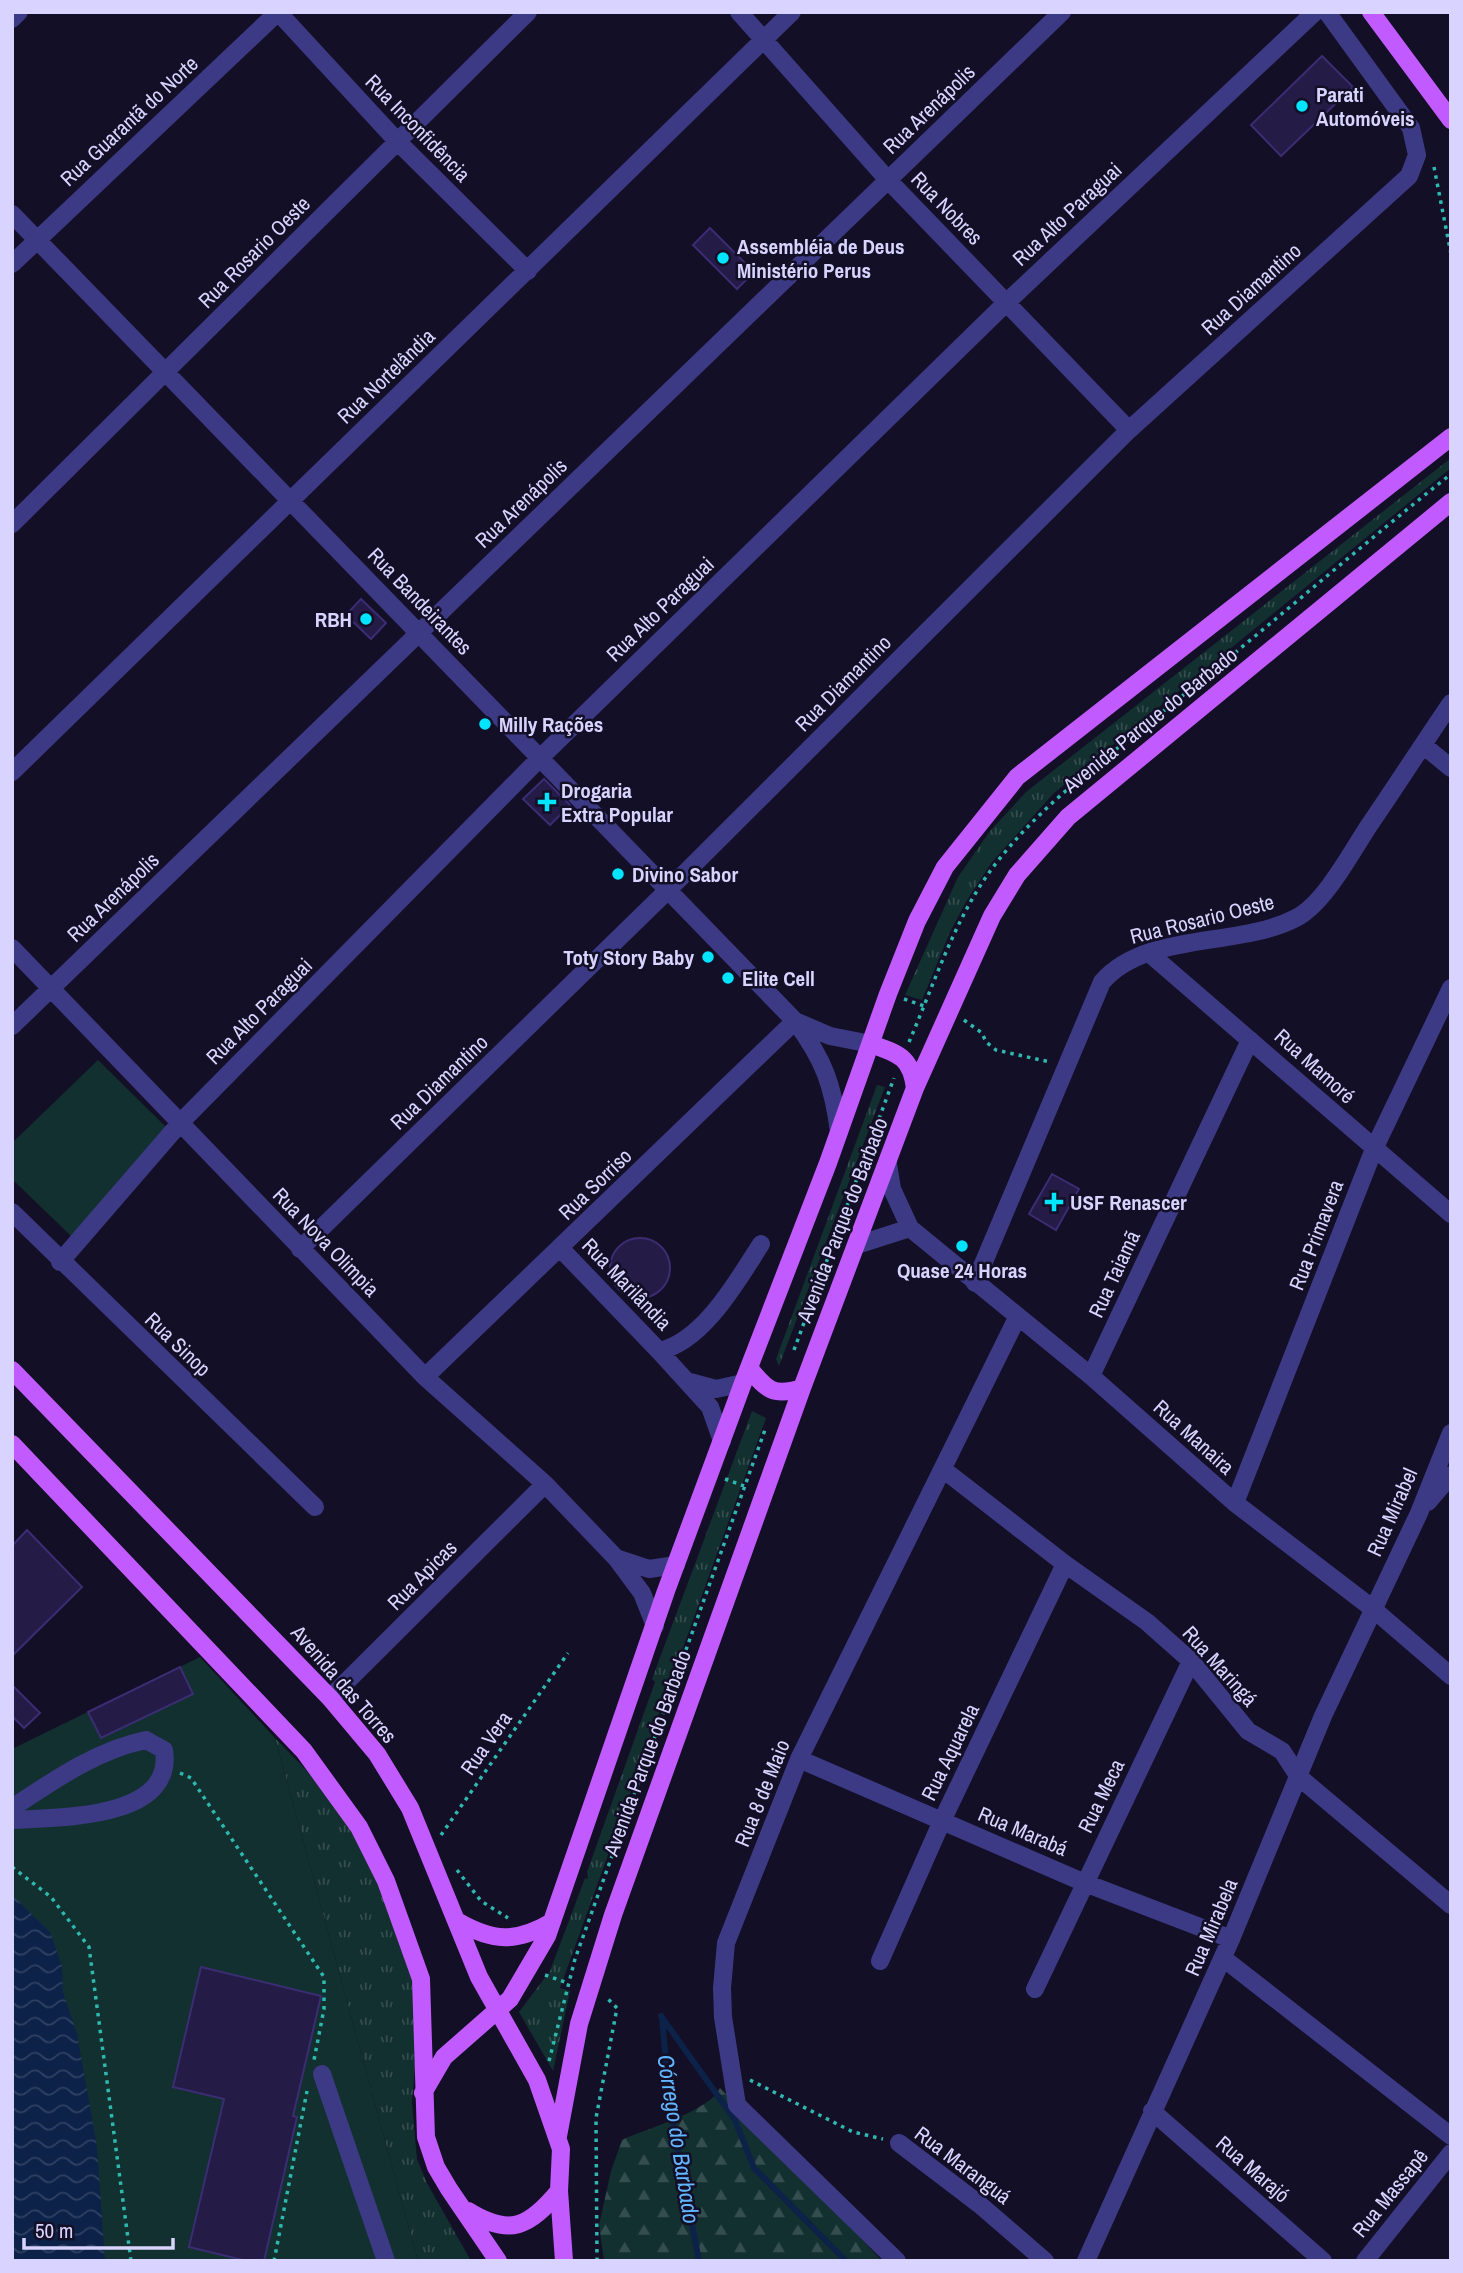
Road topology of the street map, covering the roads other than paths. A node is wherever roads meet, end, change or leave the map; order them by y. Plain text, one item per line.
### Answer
1 (19, 12) edge
2 (278, 12) edge
3 (528, 12) edge
4 (739, 12) edge
5 (792, 12) edge
6 (1062, 12) edge
7 (1315, 12) edge
8 (1327, 12) edge
9 (1371, 12) edge
10 (12, 19) edge
11 (764, 38) junction
12 (1451, 120) edge
13 (397, 141) junction
14 (888, 180) junction
15 (12, 214) edge
16 (37, 239) junction
17 (12, 264) edge
18 (528, 271) junction
19 (1007, 302) junction
20 (167, 373) junction
21 (1129, 430) junction
22 (1451, 437) edge
23 (290, 500) junction
24 (1451, 502) edge
25 (12, 524) edge
26 (419, 633) junction
27 (1451, 703) edge
28 (1423, 745) junction
29 (540, 758) junction
30 (1451, 768) edge
31 (12, 772) edge
32 (668, 890) junction
33 (12, 948) edge
34 (1149, 953) junction
35 (52, 988) junction
36 (1451, 988) edge
37 (795, 1021) junction
38 (12, 1026) edge
39 (1250, 1040) junction
40 (871, 1044) junction
41 (915, 1088) junction
42 (181, 1122) junction
43 (839, 1132) junction
44 (1374, 1149) junction
45 (888, 1164) junction
46 (12, 1212) edge
47 (1451, 1214) edge
48 (910, 1228) junction
49 (761, 1244) dead end
50 (857, 1245) junction
51 (300, 1249) junction
52 (561, 1249) junction
53 (60, 1262) junction
54 (975, 1283) junction
55 (1018, 1316) junction
56 (659, 1351) junction
57 (12, 1370) edge
58 (746, 1376) junction
59 (1091, 1376) junction
60 (425, 1377) junction
61 (690, 1382) junction
62 (803, 1388) junction
63 (1451, 1433) edge
64 (722, 1441) junction
65 (12, 1444) edge
66 (944, 1470) junction
67 (1451, 1475) edge
68 (545, 1484) junction
69 (1235, 1503) junction
70 (314, 1507) dead end
71 (1419, 1513) junction
72 (616, 1558) junction
73 (1065, 1564) junction
74 (676, 1565) junction
75 (1372, 1608) junction
76 (655, 1626) junction
77 (1191, 1661) junction
78 (1451, 1676) edge
79 (330, 1698) junction
80 (799, 1759) junction
81 (1299, 1777) junction
82 (12, 1808) edge
83 (12, 1820) edge
84 (942, 1821) junction
85 (1085, 1883) junction
86 (1451, 1905) edge
87 (457, 1921) junction
88 (552, 1922) junction
89 (1231, 1939) junction
90 (1223, 1958) junction
91 (880, 1961) dead end
92 (1035, 1989) dead end
93 (497, 2013) junction
94 (318, 2068) road end
95 (423, 2093) junction
96 (1152, 2111) junction
97 (558, 2136) junction
98 (1451, 2136) edge
99 (899, 2143) road end
100 (1451, 2153) edge
101 (559, 2191) junction
102 (462, 2207) junction
103 (386, 2261) edge
104 (498, 2261) edge
105 (564, 2261) edge
106 (897, 2261) edge
107 (1045, 2261) edge
108 (1086, 2261) edge
109 (1323, 2261) edge
110 (1365, 2261) edge

1 - 10 street
2 - 13 street, Rua Inconfidência
2 - 16 street, Rua Guarantã do Norte
3 - 13 street, Rua Rosario Oeste
4 - 11 street, Rua Nobres
5 - 11 street, Rua Nortelândia
6 - 14 street, Rua Arenápolis
7 - 19 street, Rua Alto Paraguai
8 - 21 street, Rua Diamantino
9 - 12 main road
11 - 14 street, Rua Nobres
11 - 18 street, Rua Nortelândia
13 - 18 street, Rua Inconfidência
13 - 20 street, Rua Rosario Oeste
14 - 19 street, Rua Nobres
14 - 26 street, Rua Arenápolis
15 - 16 street, Rua Bandeirantes
16 - 17 street, Rua Guarantã do Norte
16 - 20 street, Rua Bandeirantes
18 - 23 street, Rua Nortelândia
19 - 21 street, Rua Nobres
19 - 29 street, Rua Alto Paraguai
20 - 23 street, Rua Bandeirantes
20 - 25 street, Rua Rosario Oeste
21 - 32 street, Rua Diamantino
22 - 40 main road, Avenida Parque do Barbado
23 - 26 street, Rua Bandeirantes
23 - 31 street, Rua Nortelândia
24 - 41 main road, Avenida Parque do Barbado
26 - 29 street, Rua Bandeirantes
26 - 35 street, Rua Arenápolis
27 - 28 street, Rua Rosario Oeste
28 - 30 street
28 - 34 street, Rua Rosario Oeste
29 - 32 street, Rua Bandeirantes
29 - 42 street, Rua Alto Paraguai
32 - 37 street, Rua Bandeirantes
32 - 51 street, Rua Diamantino
33 - 35 street, Rua Nova Olimpia
34 - 39 street, Rua Mamoré
34 - 54 street, Rua Rosario Oeste
35 - 38 street, Rua Arenápolis
35 - 42 street, Rua Nova Olimpia
36 - 44 street, Rua Primavera
37 - 40 street, Rua Bandeirantes
37 - 43 street, Rua Bandeirantes
37 - 52 street, Rua Sorriso
39 - 44 street, Rua Mamoré
39 - 59 street, Rua Taiamã
40 - 41 main road
40 - 43 main road, Avenida Parque do Barbado
41 - 45 main road, Avenida Parque do Barbado
42 - 51 street, Rua Nova Olimpia
42 - 53 street, Rua Alto Paraguai
43 - 58 main road, Avenida Parque do Barbado
44 - 47 street, Rua Mamoré
44 - 69 street, Rua Primavera
45 - 48 street, Rua Manaira
45 - 50 main road, Avenida Parque do Barbado
46 - 53 street, Rua Sinop
48 - 50 street
48 - 54 street, Rua Manaira
49 - 56 street, Rua Marilândia
50 - 62 main road, Avenida Parque do Barbado
51 - 60 street, Rua Nova Olimpia
52 - 56 street, Rua Marilândia
52 - 60 street, Rua Sorriso
53 - 70 street, Rua Sinop
54 - 55 street, Rua Manaira
55 - 59 street, Rua Manaira
55 - 66 street, Rua 8 de Maio
56 - 61 street, Rua Marilândia
57 - 79 main road, Avenida das Torres
58 - 61 street
58 - 62 main road
58 - 64 main road, Avenida Parque do Barbado
59 - 69 street, Rua Manaira
60 - 68 street, Rua Nova Olimpia
61 - 64 street, Rua Marilândia
62 - 97 main road, Avenida Parque do Barbado
63 - 71 street, Rua Mirabel
64 - 74 main road, Avenida Parque do Barbado
65 - 95 main road
66 - 73 street, Rua Maringá
66 - 80 street, Rua 8 de Maio
67 - 71 street
68 - 72 street, Rua Nova Olimpia
68 - 79 street, Rua Apicas
69 - 75 street, Rua Manaira
71 - 75 street, Rua Mirabel
72 - 74 street, Rua Nova Olimpia
72 - 76 street, Rua Nova Olimpia
73 - 77 street, Rua Maringá
73 - 84 street, Rua Aquarela
74 - 76 main road, Avenida Parque do Barbado
75 - 78 street, Rua Manaira
75 - 81 street, Rua Mirabela
76 - 88 main road, Avenida Parque do Barbado
77 - 81 street, Rua Maringá
77 - 85 street, Rua Meca
79 - 87 main road, Avenida das Torres
80 - 84 street, Rua Marabá
80 - 106 street, Rua 8 de Maio
81 - 86 street, Rua Maringá
81 - 89 street, Rua Mirabela
82 - 83 street
84 - 85 street, Rua Marabá
84 - 91 street, Rua Aquarela
85 - 89 street, Rua Marabá
85 - 92 street, Rua Meca
87 - 88 main road
87 - 93 main road, Avenida das Torres
88 - 93 main road, Avenida Parque do Barbado
89 - 90 street, Rua Mirabela
90 - 96 street, Rua Mirabela
90 - 98 street
93 - 95 main road, Avenida Parque do Barbado
93 - 97 main road, Avenida das Torres
94 - 103 street
95 - 102 main road
96 - 108 street, Rua Mirabela
96 - 109 street, Rua Marajó
97 - 101 main road, Avenida das Torres
99 - 107 street, Rua Maranguá
100 - 110 street, Rua Massapê
101 - 102 main road
101 - 105 main road, Avenida das Torres
102 - 104 main road

